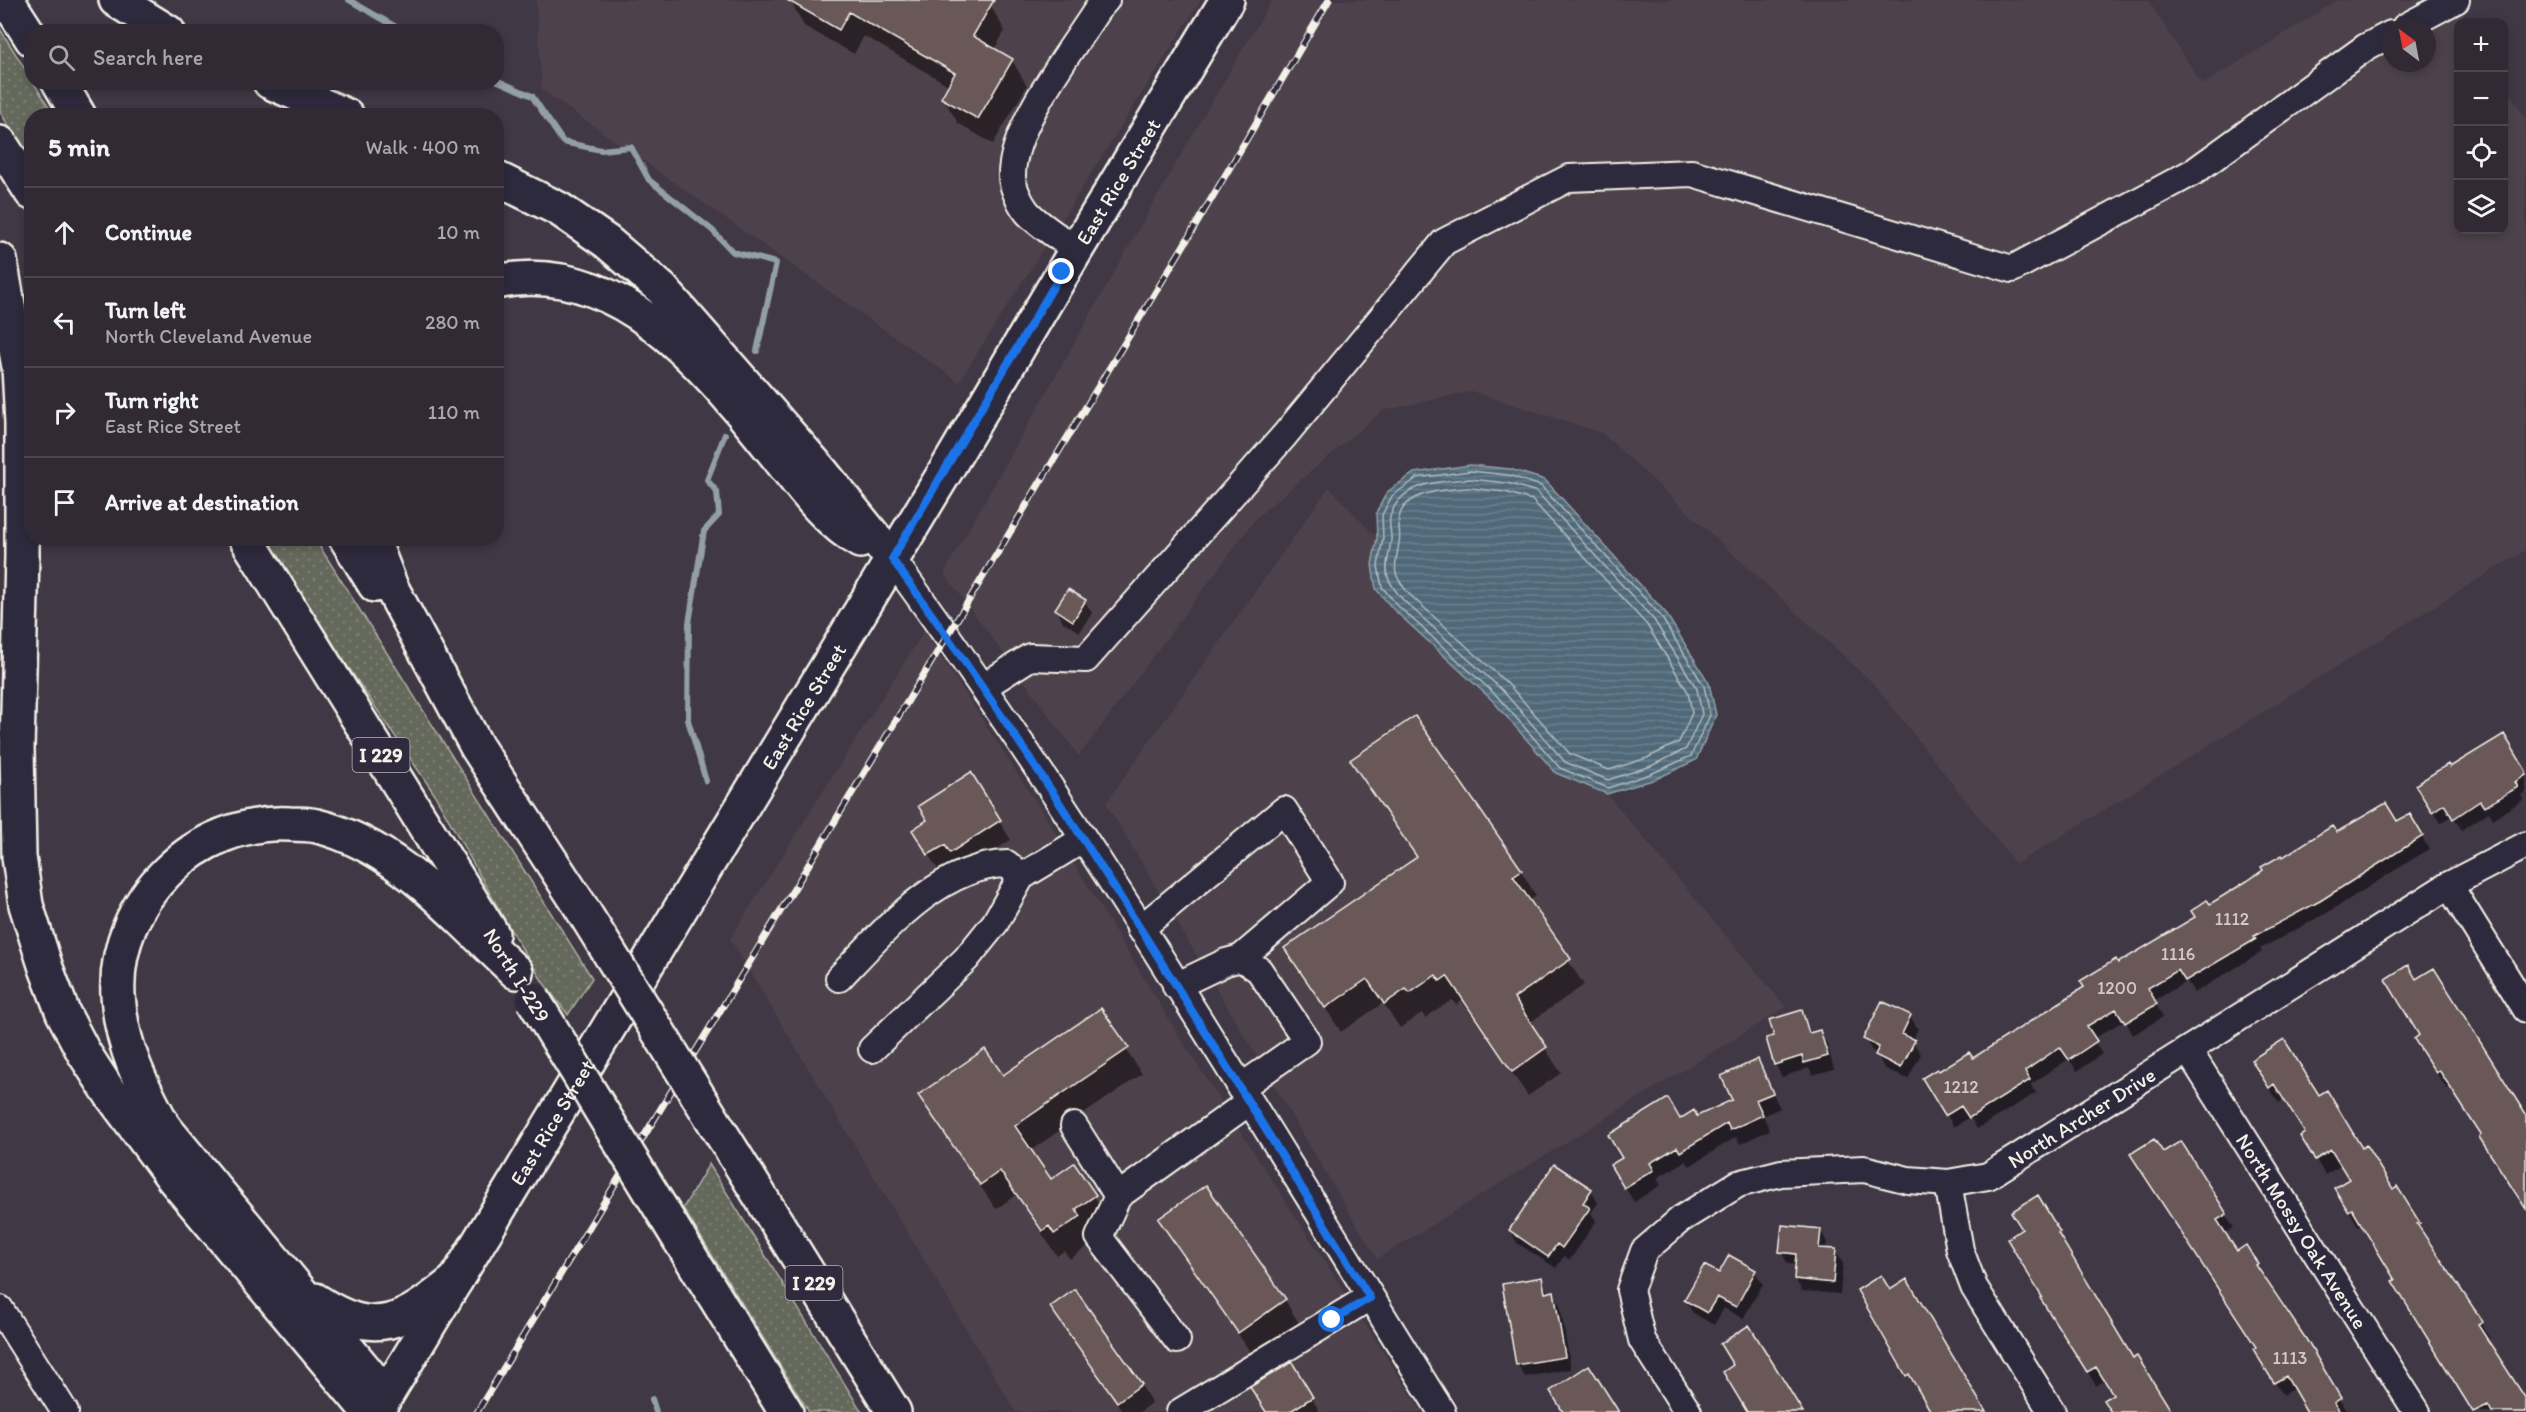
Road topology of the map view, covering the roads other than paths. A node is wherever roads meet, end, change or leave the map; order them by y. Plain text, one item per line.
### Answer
1 (7, 0) edge
2 (116, 0) edge
3 (1106, 0) edge
4 (1227, 0) edge
5 (2456, 0) edge
6 (2422, 18) edge
7 (155, 24) edge
8 (24, 27) edge
9 (2382, 39) edge
10 (64, 90) edge
11 (288, 90) edge
12 (75, 108) edge
13 (329, 108) edge
14 (0, 143) edge
15 (24, 180) edge
16 (504, 182) edge
17 (1076, 250) junction
18 (0, 260) edge
19 (504, 281) edge
20 (251, 546) edge
21 (351, 546) edge
22 (375, 546) edge
23 (892, 559) junction
24 (983, 687) junction
25 (477, 747) junction
26 (1082, 840) junction
27 (2526, 845) edge
28 (1021, 877) junction
29 (2449, 885) junction
30 (1140, 929) junction
31 (1241, 958) junction
32 (839, 978) dead end
33 (524, 986) junction
34 (1176, 986) junction
35 (2526, 1009) edge
36 (872, 1049) dead end
37 (2188, 1050) junction
38 (1244, 1095) junction
39 (1074, 1126) dead end
40 (1948, 1183) junction
41 (1118, 1196) junction
42 (456, 1280) junction
43 (292, 1282) junction
44 (1370, 1298) junction
45 (0, 1309) edge
46 (1177, 1340) dead end
47 (377, 1406) edge
48 (65, 1412) edge
49 (786, 1412) edge
50 (894, 1412) edge
51 (1180, 1412) edge
52 (1442, 1412) edge
53 (1688, 1412) edge
54 (2052, 1412) edge
55 (2416, 1412) edge

1 - 8 main road
2 - 7 main road
3 - 17 street
4 - 17 main road, East Rice Street
5 - 6 street
9 - 24 street
10 - 12 main road
11 - 13 main road
14 - 15 main road
16 - 23 main road
17 - 23 main road, East Rice Street
18 - 47 main road
19 - 23 main road
20 - 33 main road, North I-229 / I 229
21 - 25 main road, I 229
22 - 25 main road
23 - 24 street
23 - 42 main road, East Rice Street
24 - 26 street
25 - 50 main road, I 229, bridge
26 - 28 street
26 - 30 street
27 - 29 street, North Archer Drive
28 - 32 street
28 - 36 street
29 - 35 street
29 - 37 street, North Archer Drive
30 - 31 street
30 - 34 street
31 - 34 street
31 - 38 street
33 - 43 main road
33 - 49 main road, North I-229 / I 229, bridge
34 - 38 street
37 - 40 street, North Archer Drive
37 - 55 street, North Mossy Oak Avenue
38 - 41 street
38 - 44 street
39 - 41 street
40 - 53 street, North Archer Drive
40 - 54 street
41 - 46 street
42 - 43 main road
42 - 47 main road, East Rice Street
43 - 47 main road
44 - 51 street
44 - 52 street
45 - 48 street

